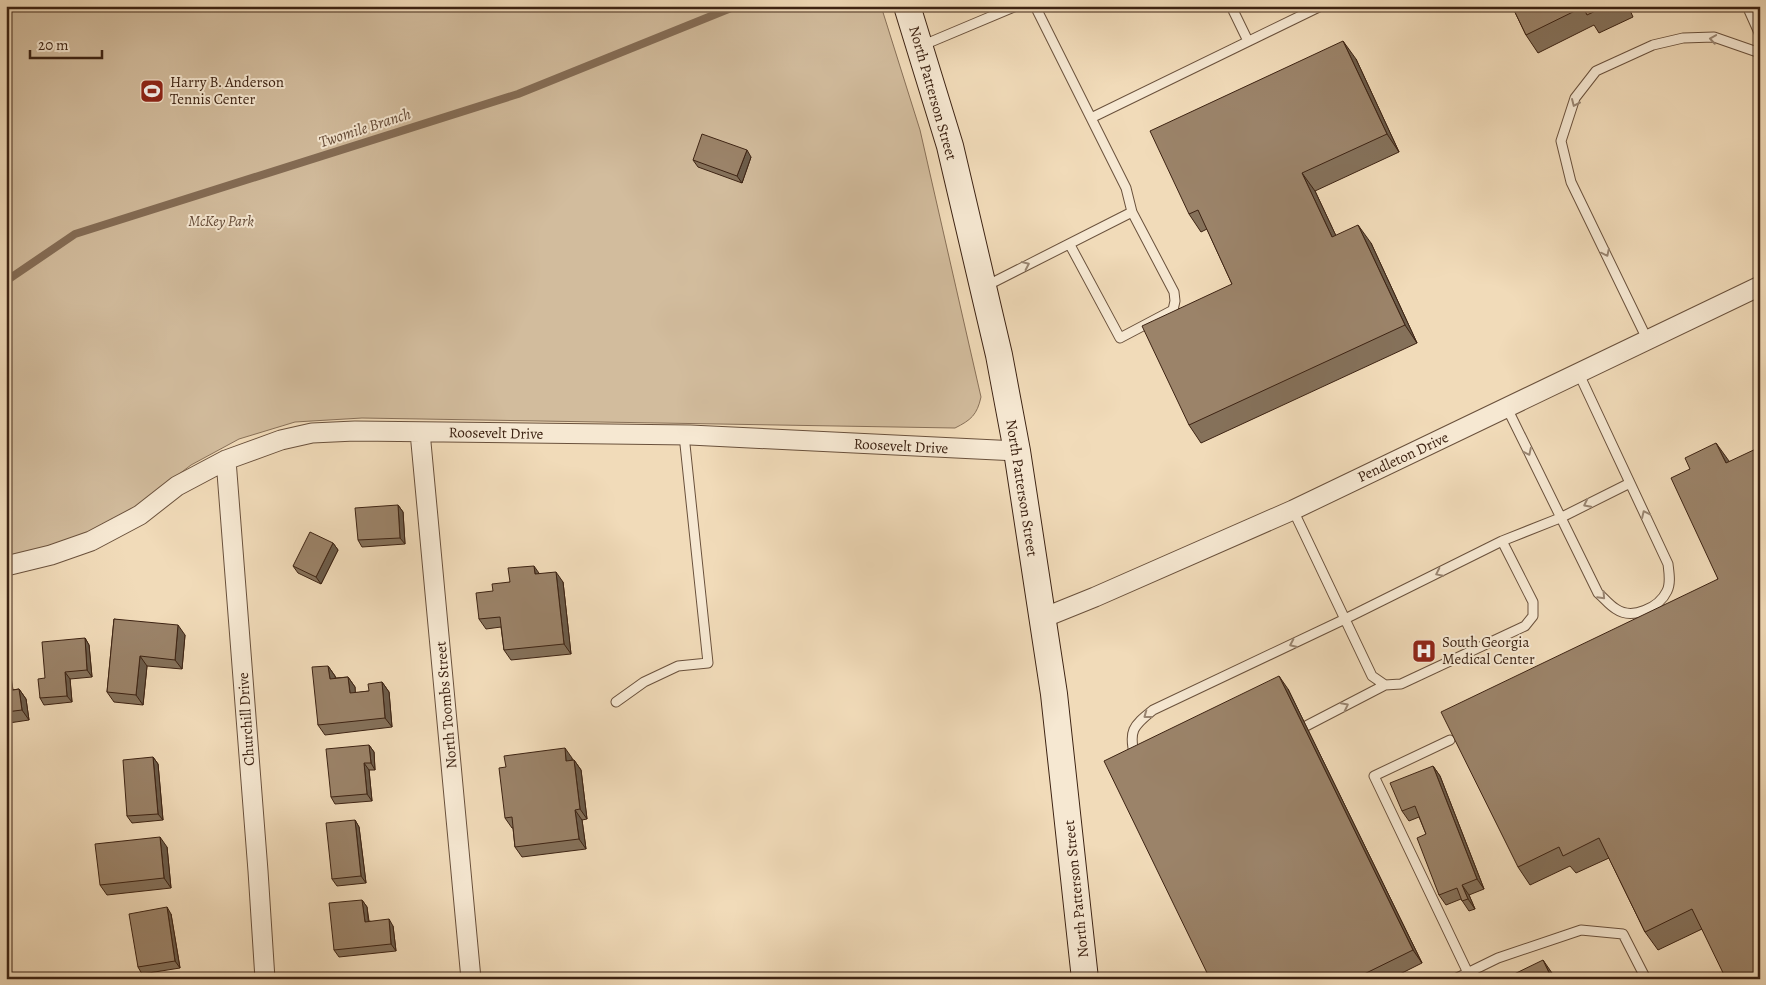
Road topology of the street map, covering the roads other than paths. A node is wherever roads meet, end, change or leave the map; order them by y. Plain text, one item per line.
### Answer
1 (907, 6) edge
2 (1016, 6) edge
3 (1035, 6) edge
4 (1231, 6) edge
5 (1320, 6) edge
6 (1747, 6) edge
7 (1760, 35) edge
8 (1248, 41) junction
9 (920, 47) junction
10 (1760, 54) edge
11 (1091, 118) junction
12 (1132, 212) junction
13 (1070, 245) junction
14 (1760, 286) edge
15 (983, 288) junction
16 (1648, 341) junction
17 (1579, 374) junction
18 (1507, 408) junction
19 (420, 432) junction
20 (684, 435) junction
21 (1016, 452) junction
22 (226, 460) junction
23 (1630, 483) junction
24 (1293, 510) junction
25 (1560, 518) junction
26 (1502, 541) junction
27 (6, 566) edge
28 (1042, 618) junction
29 (1345, 619) junction
30 (1385, 685) junction
31 (616, 702) dead end
32 (1306, 726) edge
33 (1450, 740) edge
34 (1137, 762) edge
35 (1468, 973) junction
36 (265, 979) edge
37 (471, 979) edge
38 (1085, 979) edge
39 (1455, 979) edge
40 (1646, 979) edge

1 - 9 main road, North Patterson Street
2 - 9 lane
3 - 11 lane
4 - 8 lane
5 - 8 lane
6 - 7 lane
8 - 11 lane
9 - 15 main road, North Patterson Street
10 -> 16 lane
11 - 12 lane
12 - 13 lane
12 - 13 lane
15 -> 13 lane
14 - 16 street, Pendleton Drive
15 - 21 main road, North Patterson Street
16 - 17 street, Pendleton Drive
17 - 18 street, Pendleton Drive
17 - 23 lane
18 - 24 street, Pendleton Drive
18 -> 25 lane
19 - 20 street, Roosevelt Drive
19 - 22 street, Roosevelt Drive
19 - 37 street, North Toombs Street
20 - 21 street, Roosevelt Drive
20 - 31 lane
21 - 28 main road, North Patterson Street
22 - 27 street, Roosevelt Drive
22 - 36 street, Churchill Drive
23 -> 25 lane
25 -> 23 lane
24 - 28 street, Pendleton Drive
24 - 29 lane
25 - 26 lane
26 -> 29 lane
26 - 30 lane
28 - 38 main road, North Patterson Street
29 - 30 lane
29 -> 34 lane
32 -> 30 lane
33 - 35 lane
35 - 39 lane
35 - 40 lane

